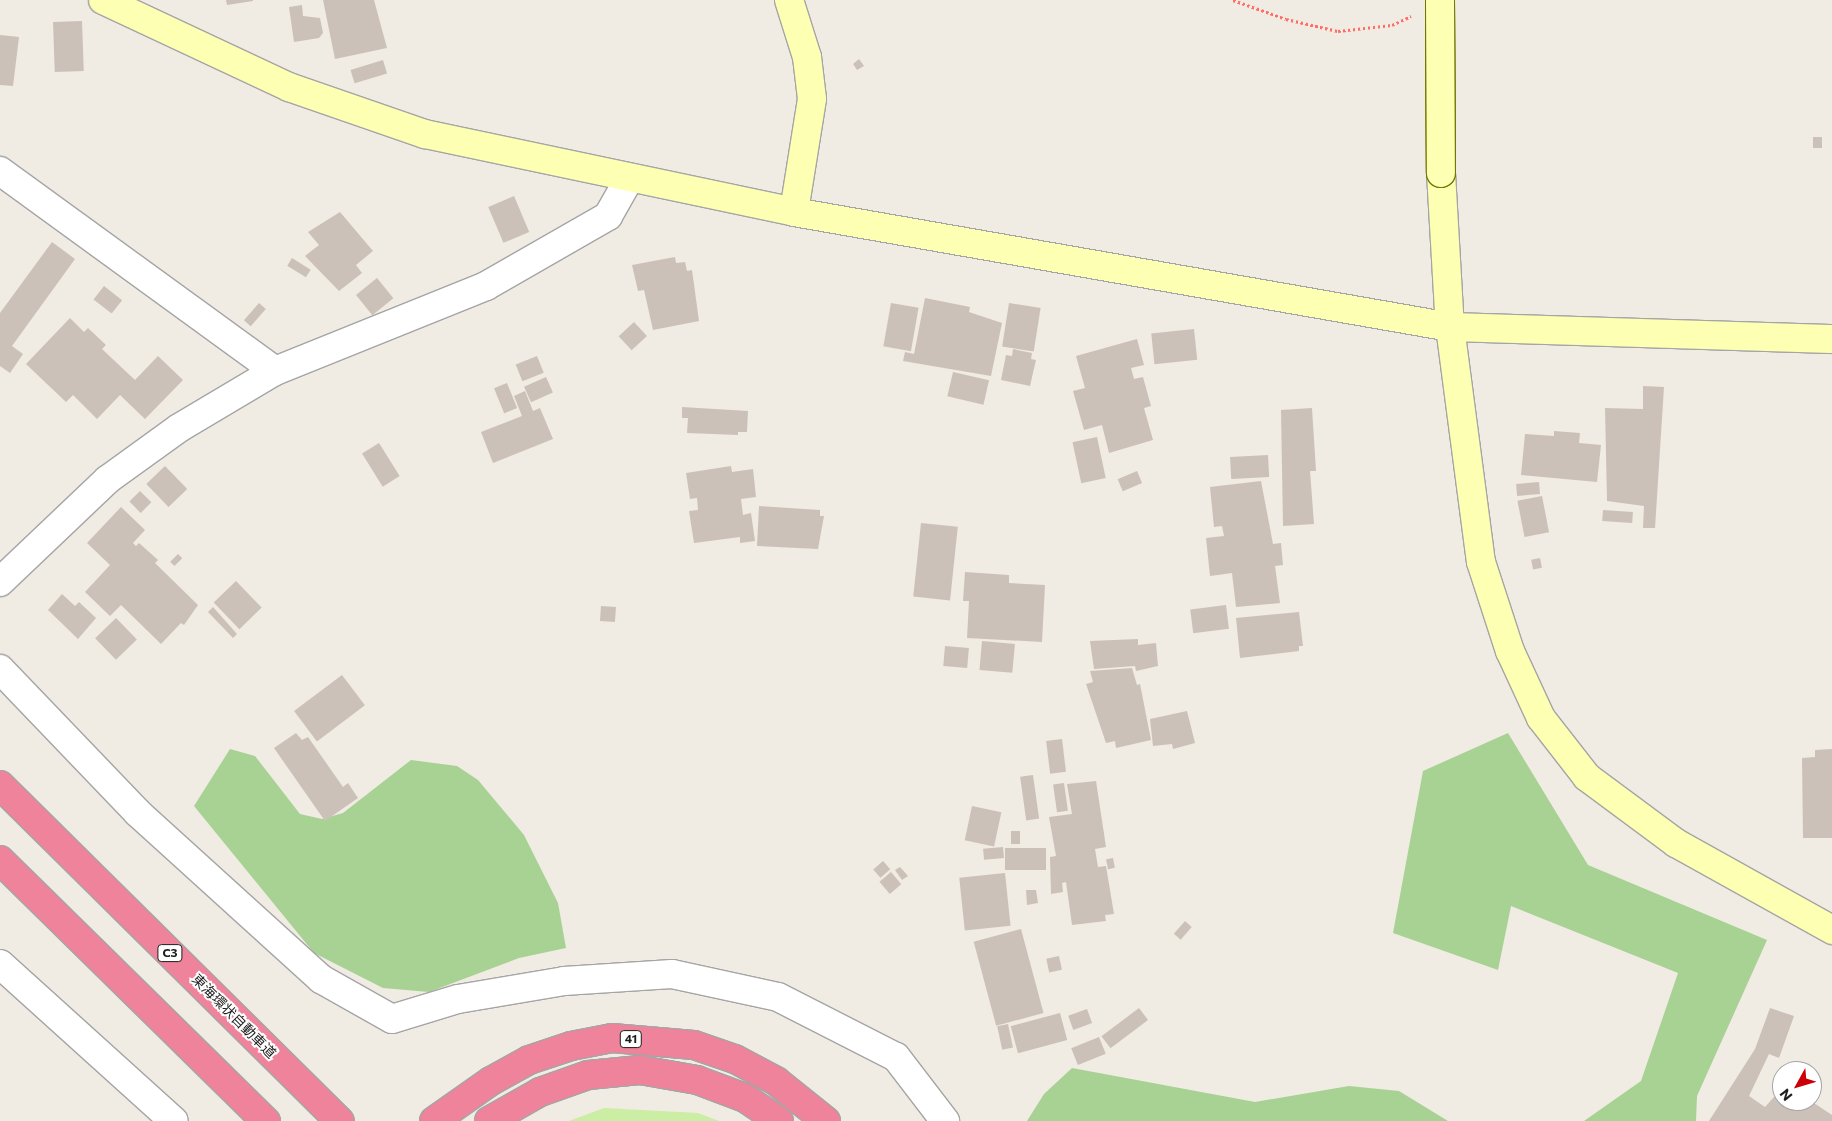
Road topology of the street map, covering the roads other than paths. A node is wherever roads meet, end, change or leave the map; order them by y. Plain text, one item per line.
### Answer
1 (103, 0) edge
2 (789, 0) edge
3 (1440, 0) edge
4 (0, 171) edge
5 (629, 179) junction
6 (794, 212) junction
7 (1450, 327) junction
8 (1832, 339) edge
9 (275, 371) junction
10 (0, 582) edge
11 (0, 669) edge
12 (0, 785) edge
13 (0, 860) edge
14 (1832, 930) edge
15 (0, 964) edge
16 (174, 1121) edge
17 (266, 1121) edge
18 (340, 1121) edge
19 (434, 1121) edge
20 (489, 1121) edge
21 (779, 1121) edge
22 (826, 1121) edge
23 (945, 1121) edge

1 - 5 street
2 - 6 street
3 - 7 street, bridge
4 - 9 street
5 - 6 street
5 - 9 street
6 - 7 street
7 - 8 street
7 - 14 street
9 - 10 street
11 - 23 street
12 - 18 highway, 東海環状自動車道 / C3
13 - 17 highway
15 - 16 street
19 - 22 highway, 41
20 - 21 highway

